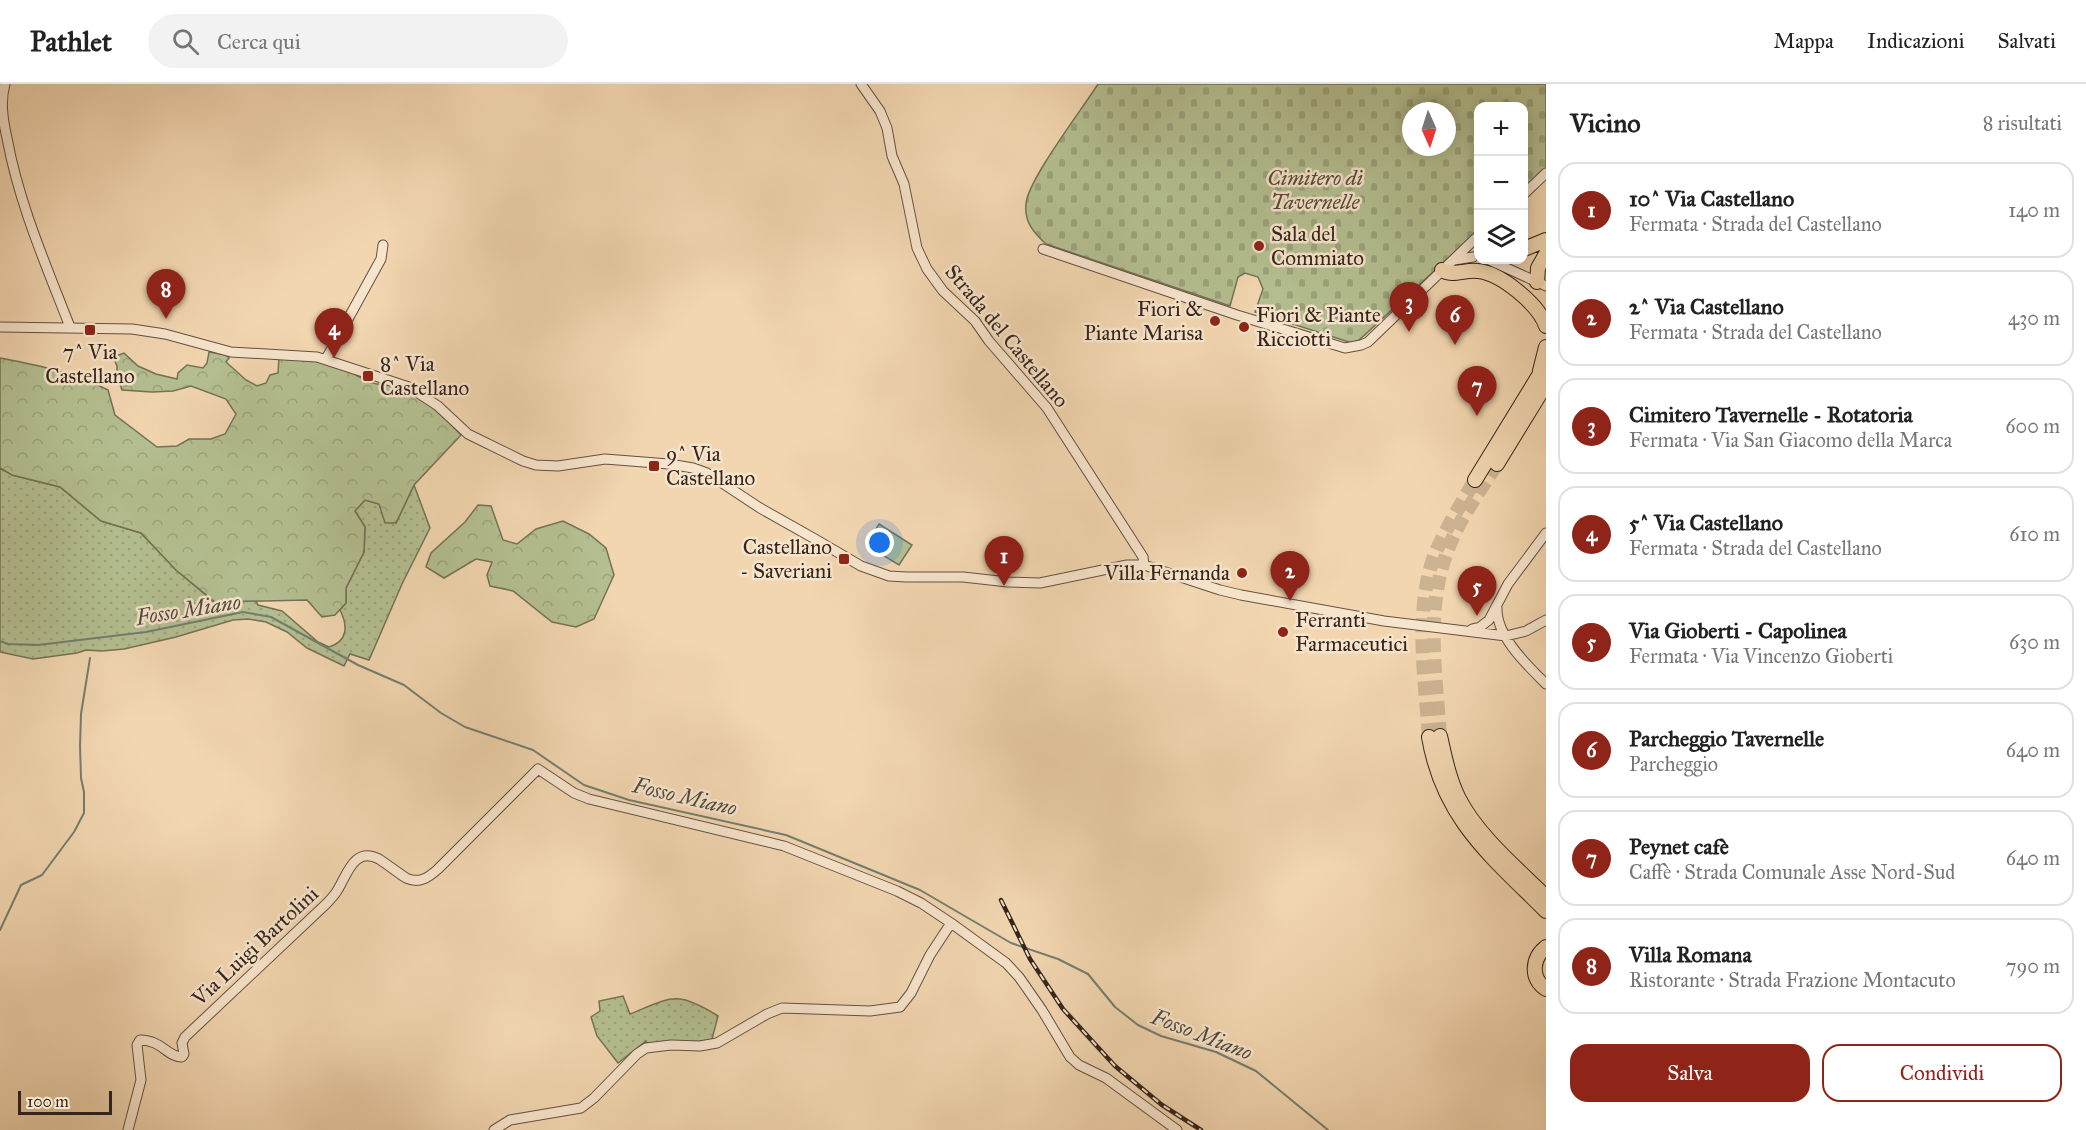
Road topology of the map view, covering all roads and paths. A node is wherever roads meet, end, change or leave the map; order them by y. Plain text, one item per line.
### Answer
1 (5, 84) edge
2 (861, 84) edge
3 (1546, 173) edge
4 (1528, 190) edge
5 (1546, 240) edge
6 (1474, 241) edge
7 (383, 245) dead end
8 (1528, 247) edge
9 (1043, 249) dead end
10 (1464, 250) junction
11 (1546, 254) edge
12 (1474, 255) edge
13 (1474, 257) edge
14 (1499, 264) edge
15 (1447, 266) junction
16 (1542, 284) edge
17 (1546, 326) edge
18 (0, 327) edge
19 (70, 327) junction
20 (1546, 347) edge
21 (326, 359) junction
22 (1546, 364) edge
23 (1542, 381) edge
24 (1497, 464) tunnel mouth
25 (1475, 480) tunnel mouth
26 (1546, 533) edge
27 (1144, 564) junction
28 (1497, 608) junction
29 (1546, 620) edge
30 (1466, 630) junction
31 (1506, 636) junction
32 (1546, 684) edge
33 (1546, 897) edge
34 (1546, 910) edge
35 (951, 923) junction
36 (1546, 947) edge
37 (1546, 989) edge
38 (128, 1130) edge
39 (494, 1130) edge
40 (1177, 1130) edge

1 - 19 street
2 - 27 street, Strada del Castellano
3 - 4 street
5 - 8 highway
6 - 10 street
7 - 21 street
9 - 15 street
10 - 12 street
10 - 15 street
11 - 16 highway
13 - 15 street
14 - 16 street
15 - 17 highway
18 - 19 street
19 - 21 street
20 - 23 highway
21 - 27 street
22 - 23 highway
23 - 24 highway
23 - 25 highway
26 - 28 street
27 - 30 street
28 - 30 street
28 - 31 street
29 - 31 street
30 - 31 street
31 - 32 street
33 - 34 highway
35 - 38 street, Via Luigi Bartolini
35 - 39 street
35 - 40 street
36 - 37 highway

